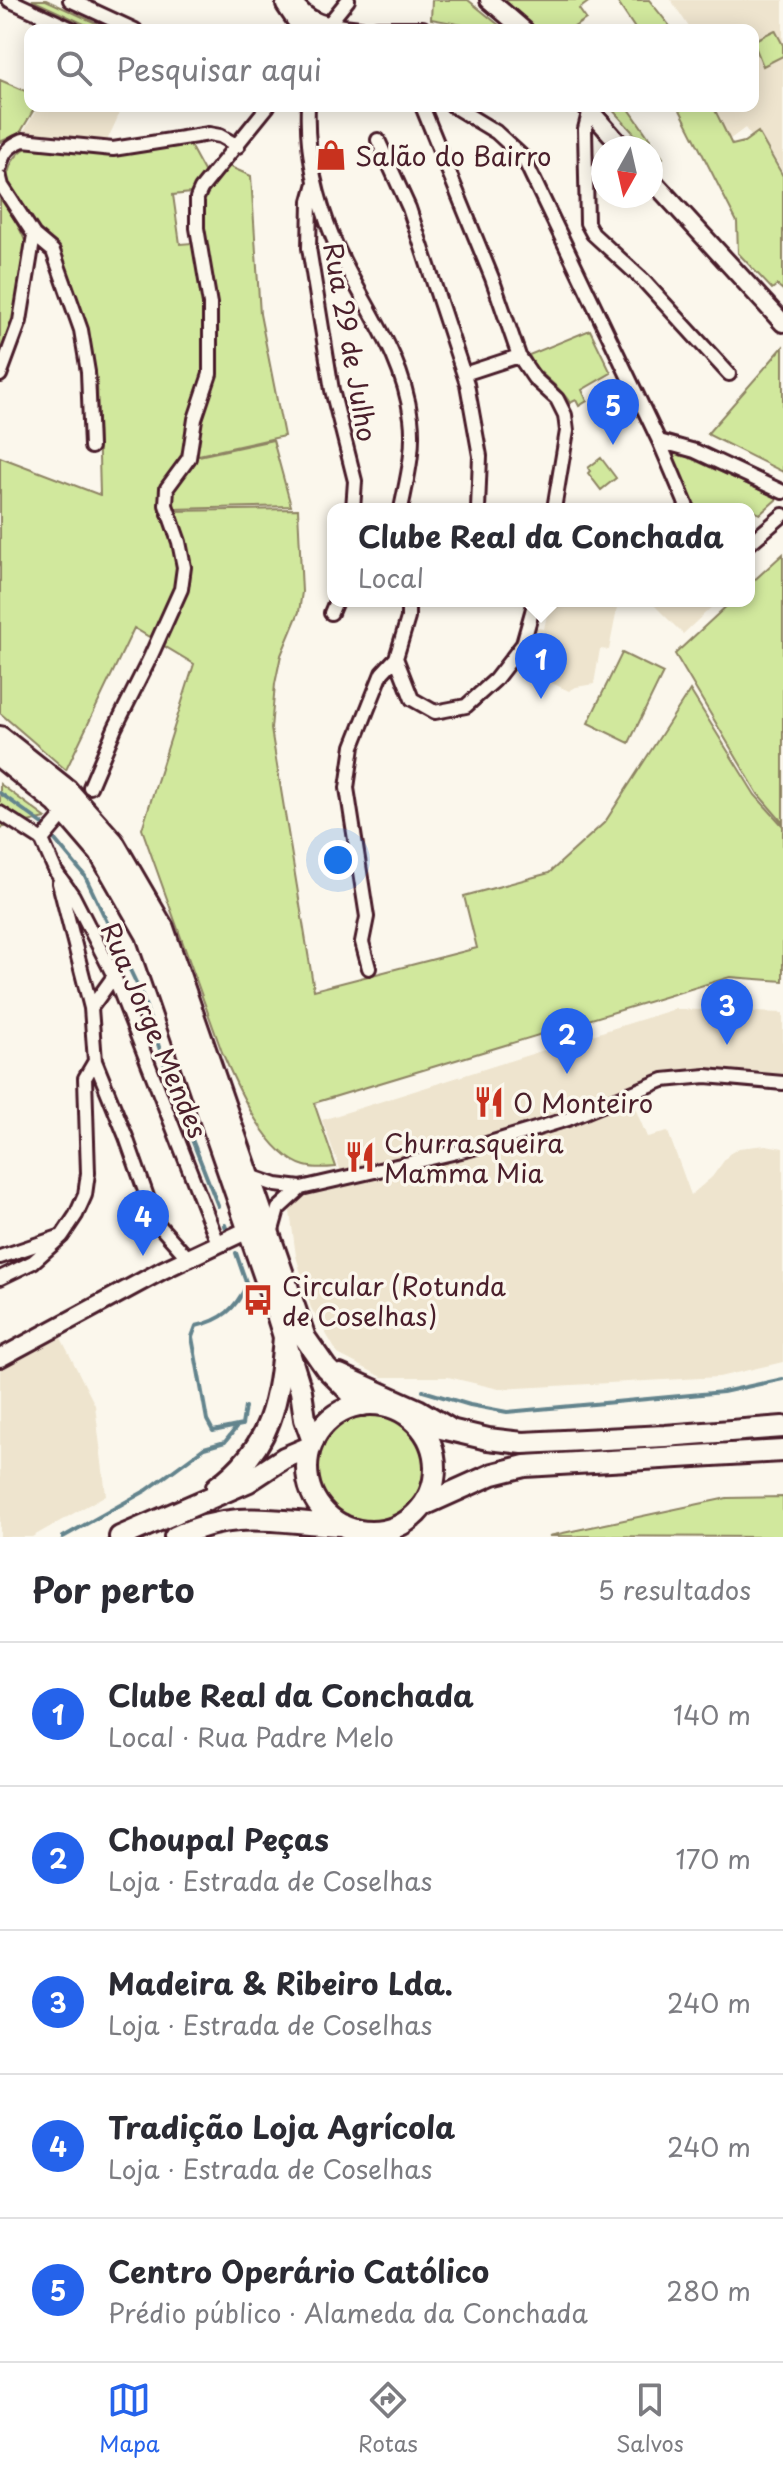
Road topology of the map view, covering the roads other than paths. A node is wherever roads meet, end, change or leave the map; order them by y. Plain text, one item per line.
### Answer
1 (9, 0) edge
2 (70, 0) edge
3 (282, 0) edge
4 (293, 0) edge
5 (348, 0) edge
6 (489, 0) edge
7 (61, 24) edge
8 (122, 24) edge
9 (298, 24) edge
10 (322, 24) edge
11 (329, 24) edge
12 (517, 24) edge
13 (264, 112) edge
14 (308, 112) edge
15 (424, 112) edge
16 (463, 112) edge
17 (587, 112) edge
18 (592, 112) edge
19 (604, 126) junction
20 (613, 136) edge
21 (378, 140) dead end
22 (586, 142) junction
23 (238, 146) junction
24 (0, 167) edge
25 (0, 178) edge
26 (315, 183) junction
27 (663, 192) edge
28 (34, 235) junction
29 (783, 323) edge
30 (519, 356) junction
31 (464, 374) junction
32 (729, 374) dead end
33 (0, 375) edge
34 (659, 441) junction
35 (91, 447) dead end
36 (783, 492) edge
37 (353, 503) edge
38 (402, 503) edge
39 (478, 503) edge
40 (555, 503) edge
41 (685, 503) edge
42 (783, 515) edge
43 (755, 539) edge
44 (408, 607) edge
45 (533, 607) edge
46 (396, 658) junction
47 (0, 737) edge
48 (0, 757) edge
49 (90, 787) dead end
50 (0, 813) edge
51 (59, 820) dead end
52 (42, 840) junction
53 (56, 872) junction
54 (369, 968) dead end
55 (114, 976) junction
56 (91, 1008) junction
57 (95, 1061) junction
58 (783, 1083) edge
59 (250, 1176) junction
60 (301, 1188) junction
61 (248, 1230) junction
62 (62, 1236) junction
63 (270, 1236) junction
64 (218, 1243) junction
65 (0, 1257) edge
66 (188, 1258) junction
67 (0, 1278) edge
68 (284, 1337) junction
69 (0, 1358) edge
70 (326, 1368) junction
71 (363, 1405) junction
72 (416, 1422) junction
73 (783, 1427) edge
74 (454, 1432) junction
75 (311, 1444) junction
76 (783, 1451) edge
77 (424, 1505) junction
78 (191, 1506) junction
79 (342, 1525) junction
80 (120, 1537) edge
81 (175, 1537) edge

1 - 7 street
2 - 8 street
3 - 9 street
4 - 10 street
5 - 11 street
6 - 12 street
13 - 23 street
14 - 26 street
15 - 30 street
16 - 34 street
17 - 22 street
18 - 19 street
19 - 20 street
19 - 22 street
21 - 31 street
22 - 32 street
23 - 24 street
23 - 49 street
25 - 28 street
26 - 37 street, Rua 29 de Julho
26 - 38 street
27 - 29 street
28 - 33 street
28 - 35 street
30 - 31 street
30 - 40 street
31 - 39 street
34 - 36 street
34 - 41 street
42 - 43 street
44 - 46 street
45 - 46 street
46 - 54 street
47 - 59 main road
48 - 61 main road
50 - 52 street
51 - 52 street
52 - 53 street, Rua Jorge Mendes
53 - 55 street, Rua Jorge Mendes
53 - 56 street
55 - 56 street
55 - 64 street, Rua Jorge Mendes
56 - 57 street
57 - 62 street
57 - 66 street
58 - 60 street
59 - 60 street
59 - 63 main road
60 - 63 street
61 - 64 street
61 - 68 main road
62 - 65 street
62 - 67 street
63 - 70 main road
64 - 66 street
66 - 69 street
68 - 75 main road
68 - 78 main road
70 - 71 main road
70 - 74 main road
71 - 72 main road
71 - 75 main road
72 - 74 main road
72 - 77 main road
73 - 74 main road
75 - 78 main road
75 - 79 main road
76 - 77 main road
77 - 79 main road
78 - 80 main road
79 - 81 main road

